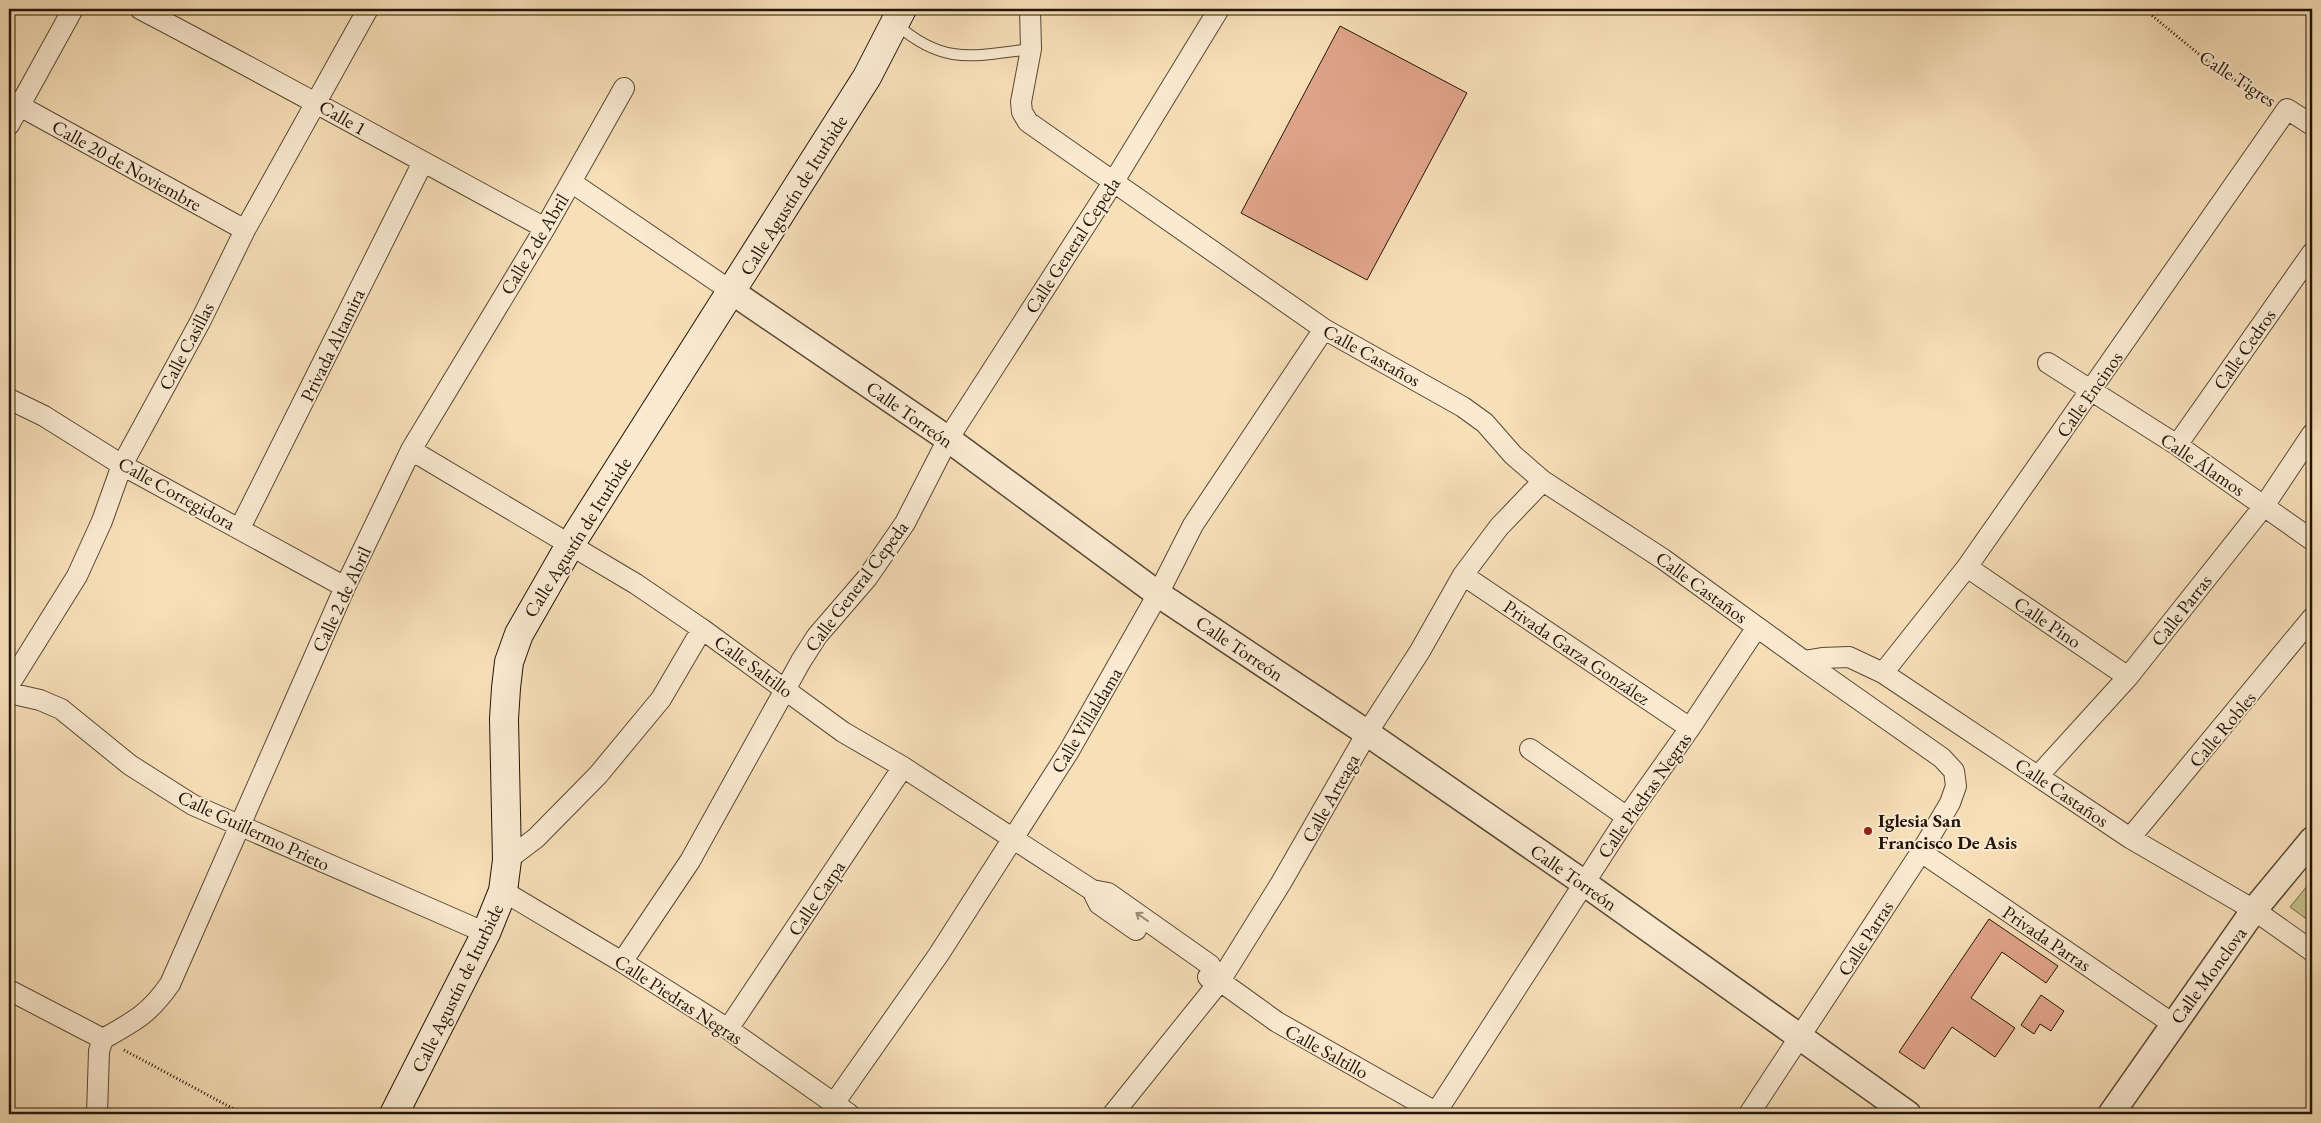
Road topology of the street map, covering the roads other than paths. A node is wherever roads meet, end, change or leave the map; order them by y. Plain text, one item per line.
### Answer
1 (73, 9) edge
2 (140, 9) edge
3 (368, 9) edge
4 (1030, 9) edge
5 (1219, 9) edge
6 (898, 16) edge
7 (1031, 49) junction
8 (624, 88) dead end
9 (317, 102) junction
10 (14, 103) edge
11 (2287, 109) joint
12 (9, 125) edge
13 (2312, 125) edge
14 (423, 162) junction
15 (1114, 181) junction
16 (571, 182) junction
17 (545, 228) junction
18 (245, 230) junction
19 (2312, 253) edge
20 (731, 291) junction
21 (1324, 329) junction
22 (2048, 363) dead end
23 (2091, 391) junction
24 (9, 399) edge
25 (2312, 434) edge
26 (948, 440) junction
27 (2177, 445) junction
28 (411, 450) junction
29 (122, 465) junction
30 (1543, 481) junction
31 (2264, 506) junction
32 (240, 528) junction
33 (2312, 540) edge
34 (570, 545) junction
35 (1967, 567) junction
36 (1463, 576) junction
37 (345, 587) junction
38 (1158, 594) junction
39 (2312, 618) edge
40 (1757, 626) junction
41 (702, 629) junction
42 (1804, 661) junction
43 (1882, 673) junction
44 (2128, 677) junction
45 (9, 685) edge
46 (786, 690) junction
47 (9, 693) edge
48 (1690, 728) junction
49 (1367, 733) junction
50 (1530, 749) dead end
51 (1942, 758) joint
52 (903, 767) junction
53 (2038, 776) junction
54 (1627, 817) junction
55 (239, 826) junction
56 (1012, 837) junction
57 (2130, 838) junction
58 (2312, 840) edge
59 (1921, 852) junction
60 (507, 860) junction
61 (1584, 883) junction
62 (503, 891) junction
63 (2254, 910) junction
64 (486, 933) junction
65 (2312, 951) edge
66 (622, 962) junction
67 (1220, 980) junction
68 (9, 990) edge
69 (2173, 1024) junction
70 (728, 1029) junction
71 (103, 1038) junction
72 (1800, 1038) junction
73 (842, 1108) edge
74 (98, 1114) edge
75 (394, 1114) edge
76 (1113, 1114) edge
77 (1436, 1114) edge
78 (1749, 1114) edge
79 (1908, 1114) edge
80 (2111, 1114) edge

1 - 10 street
2 - 9 street, Calle 1
3 - 9 street, Calle Casillas
4 - 7 street, Calle Castaños
5 - 15 street, Calle General Cepeda
6 - 7 lane
6 - 20 main road, Calle Agustín de Iturbide
7 - 15 street, Calle Castaños
8 - 16 street, Calle 2 de Abril
9 - 14 street, Calle 1
9 - 18 street, Calle Casillas
10 - 12 street
10 - 18 street, Calle 20 de Noviembre
11 - 13 street, Calle Tigres
11 - 23 street, Calle Encinos
14 - 17 street, Calle 1
14 - 32 street, Privada Altamira
15 - 21 street, Calle Castaños
15 - 26 street, Calle General Cepeda
16 - 17 street, Calle 2 de Abril
16 - 20 street, Calle Torreón
17 - 28 street, Calle 2 de Abril
18 - 29 street, Calle Casillas
19 - 27 street, Calle Cedros
20 - 26 street, Calle Torreón
20 - 34 main road, Calle Agustín de Iturbide
21 - 30 street, Calle Castaños
21 - 38 street, Calle Villaldama
22 - 23 street, Calle Álamos
23 - 27 street, Calle Álamos
23 - 35 street, Calle Encinos
24 - 29 street, Calle Corregidora
25 - 31 street, Calle Parras
26 - 38 street, Calle Torreón
26 - 46 street, Calle General Cepeda
27 - 31 street, Calle Álamos
28 - 34 street, Calle Saltillo
28 - 37 street, Calle 2 de Abril
29 - 32 street, Calle Corregidora
29 - 45 street, Calle Casillas
30 - 36 street, Calle Arteaga
30 - 40 street, Calle Castaños
31 - 33 street, Calle Álamos
31 - 44 street, Calle Parras
32 - 37 street, Calle Corregidora
34 - 41 street, Calle Saltillo
34 - 60 main road, Calle Agustín de Iturbide
35 - 43 street, Calle Encinos
35 - 44 street, Calle Pino
36 - 48 street, Privada Garza González
36 - 49 street, Calle Arteaga
37 - 55 street, Calle 2 de Abril
38 - 49 street, Calle Torreón
38 - 56 street, Calle Villaldama
39 - 57 street, Calle Robles
40 - 42 street, Calle Castaños
40 - 48 street, Calle Piedras Negras
41 - 46 street, Calle Saltillo
41 - 60 street
42 - 43 street, Calle Castaños
42 - 51 street, Calle Castaños
43 - 53 street, Calle Castaños
44 - 53 street, Calle Parras
46 - 52 street, Calle Saltillo
46 - 66 street, Calle General Cepeda
47 - 55 street, Calle Guillermo Prieto
48 - 54 street, Calle Piedras Negras
49 - 61 street, Calle Torreón
49 - 67 street, Calle Arteaga
50 - 54 street
51 - 59 street, Calle Parras
52 - 56 street, Calle Saltillo
52 - 70 street, Calle Carpa
53 - 57 street, Calle Castaños
54 - 61 street, Calle Piedras Negras
55 - 64 street, Calle Guillermo Prieto
55 - 71 street, Calle 2 de Abril
56 - 67 street, Calle Saltillo
56 - 73 street, Calle Villaldama
57 - 63 street, Calle Castaños
58 - 63 street, Calle Monclova
59 - 69 street, Privada Parras
59 - 72 street, Calle Parras
60 - 62 main road, Calle Agustín de Iturbide
61 - 72 street, Calle Torreón
61 - 77 street, Calle Piedras Negras
62 - 64 main road, Calle Agustín de Iturbide
62 - 66 street, Calle Piedras Negras
63 - 65 street, Calle Castaños
63 - 69 street, Calle Monclova
64 - 75 main road, Calle Agustín de Iturbide
66 - 70 street, Calle Piedras Negras
67 - 76 street, Calle Arteaga
67 - 77 street, Calle Saltillo
68 - 71 street
69 - 80 street, Calle Monclova
70 - 73 street, Calle Piedras Negras
71 - 74 street
72 - 78 street, Calle Parras
72 - 79 street, Calle Torreón

